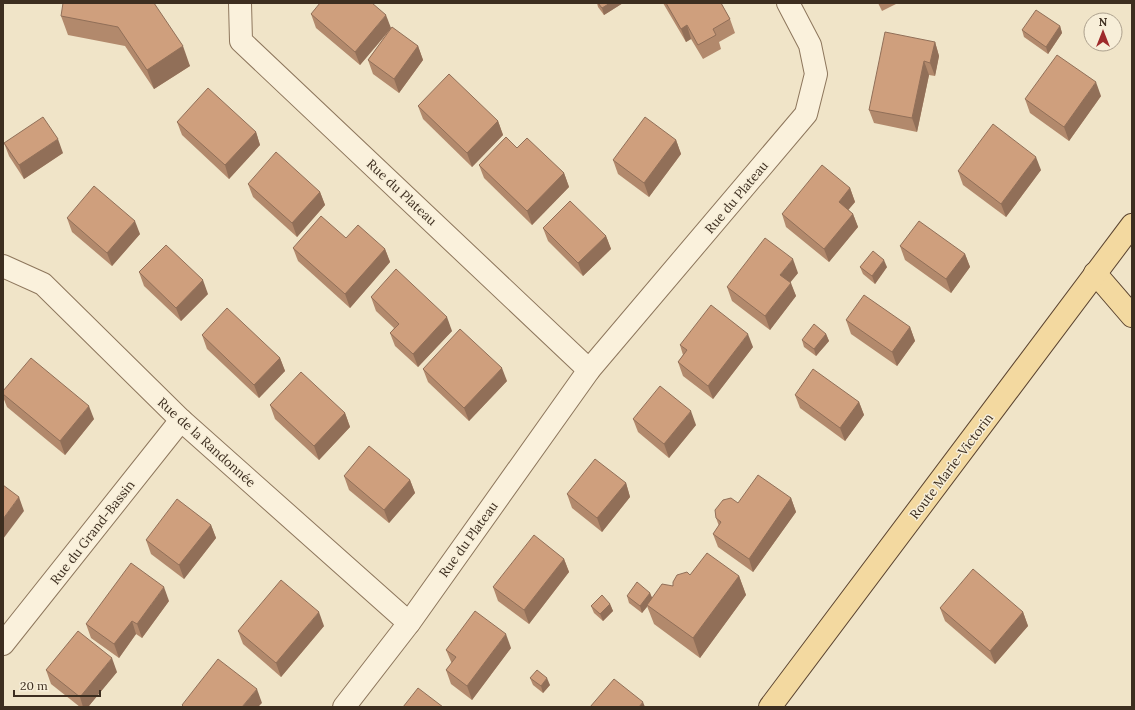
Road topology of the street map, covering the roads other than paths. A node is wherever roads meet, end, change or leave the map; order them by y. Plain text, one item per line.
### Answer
1 (240, 3) edge
2 (788, 3) edge
3 (1132, 225) edge
4 (3, 266) edge
5 (1095, 274) junction
6 (1132, 316) edge
7 (589, 370) junction
8 (181, 420) junction
9 (408, 623) junction
10 (3, 644) edge
11 (344, 707) edge
12 (770, 707) edge

1 - 7 street, Rue du Plateau
2 - 7 street, Rue du Plateau
3 - 5 main road, Route Marie-Victorin
4 - 8 street, Rue de la Randonnée
5 - 6 main road
5 - 12 main road, Route Marie-Victorin
7 - 9 street, Rue du Plateau
8 - 9 street, Rue de la Randonnée
8 - 10 street, Rue du Grand-Bassin
9 - 11 street, Rue du Plateau

